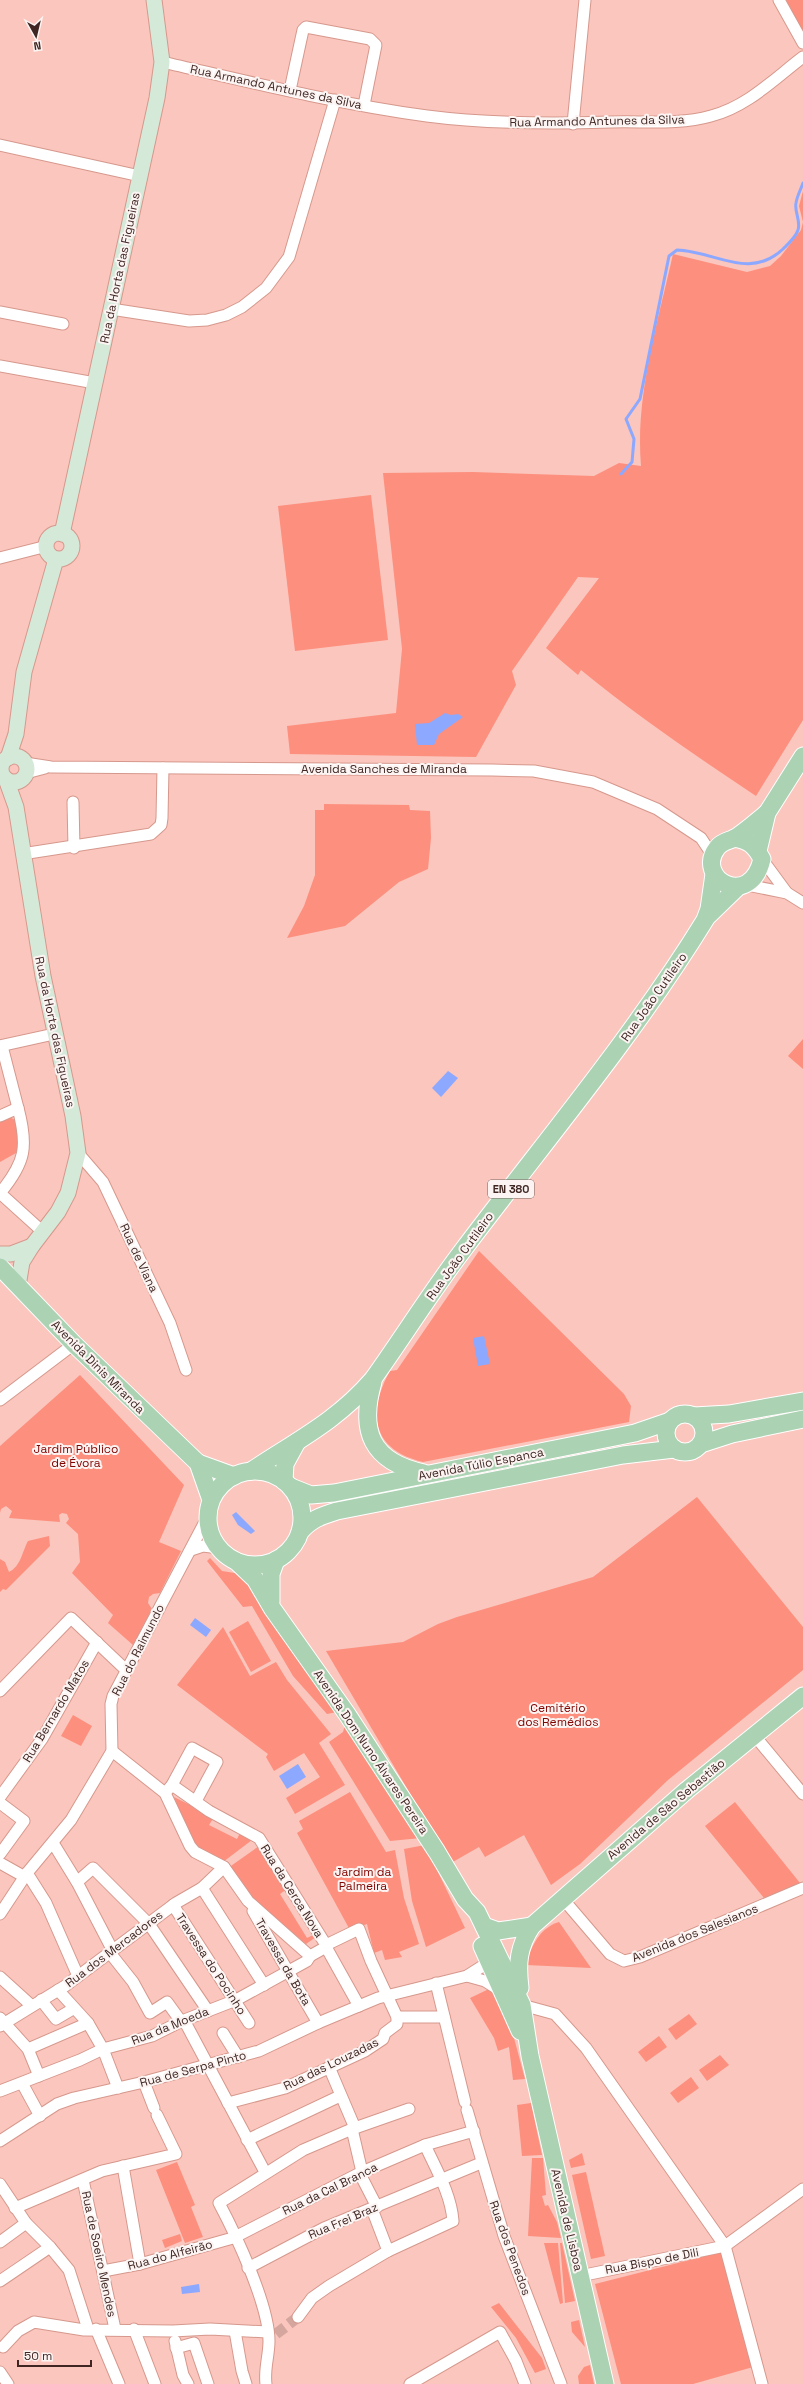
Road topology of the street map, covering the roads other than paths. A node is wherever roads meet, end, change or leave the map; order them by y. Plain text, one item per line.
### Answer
1 (154, 0) edge
2 (586, 0) edge
3 (779, 0) edge
4 (803, 43) edge
5 (803, 57) edge
6 (162, 62) junction
7 (290, 90) junction
8 (335, 100) junction
9 (364, 105) junction
10 (573, 124) junction
11 (0, 145) edge
12 (140, 176) junction
13 (111, 309) junction
14 (0, 312) edge
15 (63, 324) dead end
16 (0, 366) edge
17 (95, 383) junction
18 (62, 534) junction
19 (47, 546) junction
20 (0, 558) edge
21 (56, 559) junction
22 (803, 756) edge
23 (163, 768) junction
24 (11, 769) edge
25 (72, 802) dead end
26 (767, 813) junction
27 (701, 838) junction
28 (729, 840) junction
29 (74, 848) junction
30 (22, 854) junction
31 (760, 855) junction
32 (713, 856) junction
33 (714, 874) junction
34 (743, 886) junction
35 (787, 894) junction
36 (803, 903) edge
37 (705, 920) junction
38 (54, 1034) junction
39 (1, 1046) edge
40 (18, 1108) junction
41 (0, 1116) edge
42 (78, 1153) junction
43 (0, 1193) edge
44 (43, 1232) junction
45 (32, 1246) junction
46 (0, 1254) edge
47 (3, 1270) edge
48 (18, 1286) junction
49 (74, 1344) junction
50 (186, 1370) dead end
51 (373, 1380) junction
52 (0, 1400) edge
53 (803, 1401) edge
54 (694, 1416) junction
55 (803, 1419) edge
56 (670, 1421) junction
57 (299, 1441) junction
58 (701, 1444) junction
59 (674, 1449) junction
60 (198, 1463) junction
61 (251, 1471) junction
62 (428, 1474) junction
63 (234, 1476) junction
64 (288, 1484) junction
65 (210, 1508) junction
66 (300, 1532) junction
67 (219, 1548) junction
68 (191, 1550) junction
69 (276, 1560) junction
70 (236, 1561) junction
71 (272, 1608) junction
72 (97, 1642) junction
73 (126, 1670) junction
74 (0, 1691) edge
75 (803, 1696) edge
76 (754, 1735) junction
77 (112, 1751) junction
78 (169, 1789) junction
79 (803, 1794) edge
80 (0, 1797) edge
81 (196, 1801) junction
82 (0, 1803) edge
83 (53, 1843) junction
84 (0, 1854) edge
85 (0, 1863) edge
86 (224, 1867) junction
87 (26, 1875) junction
88 (77, 1882) junction
89 (202, 1888) junction
90 (803, 1888) edge
91 (465, 1899) junction
92 (563, 1899) junction
93 (248, 1901) junction
94 (173, 1905) junction
95 (0, 1914) edge
96 (149, 1924) junction
97 (484, 1926) junction
98 (532, 1926) junction
99 (523, 1940) junction
100 (326, 1946) junction
101 (111, 1952) junction
102 (310, 1956) junction
103 (494, 1959) junction
104 (288, 1972) junction
105 (78, 1976) junction
106 (467, 1976) junction
107 (0, 1977) edge
108 (436, 1983) junction
109 (264, 1984) junction
110 (58, 1990) junction
111 (504, 1993) junction
112 (387, 1995) junction
113 (41, 2000) junction
114 (236, 2000) junction
115 (522, 2004) junction
116 (32, 2006) junction
117 (359, 2006) junction
118 (73, 2009) junction
119 (546, 2010) junction
120 (208, 2011) junction
121 (397, 2017) junction
122 (444, 2017) junction
123 (182, 2021) junction
124 (2, 2022) edge
125 (250, 2022) dead end
126 (318, 2022) junction
127 (88, 2023) junction
128 (527, 2029) junction
129 (223, 2033) dead end
130 (28, 2049) junction
131 (103, 2049) junction
132 (530, 2056) junction
133 (238, 2058) junction
134 (209, 2065) junction
135 (329, 2067) junction
136 (39, 2076) junction
137 (144, 2082) junction
138 (22, 2083) junction
139 (118, 2088) junction
140 (0, 2091) edge
141 (340, 2096) junction
142 (228, 2103) junction
143 (409, 2109) dead end
144 (40, 2116) junction
145 (353, 2129) junction
146 (474, 2131) junction
147 (247, 2140) junction
148 (0, 2141) edge
149 (425, 2145) junction
150 (481, 2163) junction
151 (123, 2166) junction
152 (265, 2172) junction
153 (361, 2173) junction
154 (441, 2179) junction
155 (83, 2180) junction
156 (0, 2184) edge
157 (803, 2189) edge
158 (15, 2208) junction
159 (374, 2208) junction
160 (26, 2223) junction
161 (236, 2237) junction
162 (0, 2242) edge
163 (725, 2246) junction
164 (50, 2247) junction
165 (388, 2251) junction
166 (140, 2264) junction
167 (248, 2268) junction
168 (103, 2271) junction
169 (580, 2276) junction
170 (0, 2281) edge
171 (298, 2317) tunnel mouth
172 (92, 2329) junction
173 (115, 2329) junction
174 (134, 2330) junction
175 (173, 2331) junction
176 (235, 2331) junction
177 (271, 2336) junction
178 (3, 2347) dead end
179 (176, 2348) junction
180 (0, 2372) edge
181 (8, 2384) edge
182 (119, 2384) edge
183 (155, 2384) edge
184 (188, 2384) edge
185 (208, 2384) edge
186 (246, 2384) edge
187 (266, 2384) edge
188 (410, 2384) edge
189 (525, 2384) edge
190 (561, 2384) edge
191 (605, 2384) edge
192 (762, 2384) edge

1 - 6 street, Rua da Horta das Figueiras
2 - 10 street
3 - 4 street
5 - 10 street, Rua Armando Antunes da Silva
6 - 7 street, Rua Armando Antunes da Silva
6 - 12 street, Rua da Horta das Figueiras
7 - 8 street, Rua Armando Antunes da Silva
7 - 9 street
8 - 9 street, Rua Armando Antunes da Silva
8 - 13 street
9 - 10 street, Rua Armando Antunes da Silva
11 - 12 street
12 - 13 street, Rua da Horta das Figueiras
13 - 17 street, Rua da Horta das Figueiras
14 - 15 street
16 - 17 street
17 - 18 street, Rua da Horta das Figueiras
18 - 19 street
18 - 21 street
19 - 20 street
19 - 21 street
21 - 24 street, Rua da Horta das Figueiras
22 - 26 main road, Rua João Cutileiro
23 - 24 street, Avenida Sanches de Miranda
23 - 27 street, Avenida Sanches de Miranda
23 - 29 street
24 - 30 street, Rua da Horta das Figueiras
25 - 29 street
26 - 28 main road, Rua João Cutileiro
26 - 31 main road, Rua João Cutileiro
27 - 28 street, Avenida Sanches de Miranda
27 - 32 street, Avenida Sanches de Miranda
28 - 31 main road
28 - 32 main road, Rua João Cutileiro
29 - 30 street
30 - 38 street, Rua da Horta das Figueiras
31 - 34 main road, Rua João Cutileiro
31 - 35 street
32 - 33 main road, Rua João Cutileiro
33 - 34 main road
33 - 37 main road, Rua João Cutileiro / EN 380
34 - 35 street
34 - 37 main road, Rua João Cutileiro / EN 380
35 - 36 street
37 - 51 main road, Rua João Cutileiro / EN 380
38 - 39 street
38 - 42 street, Rua da Horta das Figueiras
39 - 40 street
40 - 41 street
40 - 43 street
42 - 44 street, Rua da Horta das Figueiras
42 - 50 street, Rua de Viana
43 - 44 street
44 - 45 street, Rua da Horta das Figueiras
45 - 46 street
45 - 47 street, Rua da Horta das Figueiras
45 - 48 street, Rua da Horta das Figueiras
47 - 48 main road, Avenida Dinis Miranda
48 - 49 main road, Avenida Dinis Miranda
49 - 52 street
49 - 60 main road, Avenida Dinis Miranda
51 - 57 main road, Rua João Cutileiro / EN 380
51 - 62 main road
53 - 54 main road, Avenida Túlio Espanca
54 - 56 main road, Avenida Túlio Espanca
54 - 58 main road
55 - 58 main road, Avenida Túlio Espanca
56 - 59 main road
56 - 62 main road, Avenida Túlio Espanca
57 - 61 main road, Rua João Cutileiro / EN 380
57 - 64 main road, Rua João Cutileiro / EN 380
58 - 59 main road, Avenida Túlio Espanca
59 - 66 main road, Avenida Túlio Espanca
60 - 63 main road, Avenida Dinis Miranda
60 - 65 main road, Avenida Dinis Miranda
61 - 63 main road
61 - 64 main road
62 - 64 main road, Avenida Túlio Espanca
63 - 65 main road
64 - 66 main road
65 - 67 main road
65 - 68 street, Rua do Raimundo
66 - 69 main road
67 - 68 street
67 - 70 main road
68 - 73 street, Rua do Raimundo
69 - 70 main road
69 - 71 main road, Avenida Dom Nuno Álvares Pereira
70 - 71 main road, Avenida Dom Nuno Álvares Pereira
71 - 91 main road, Avenida Dom Nuno Álvares Pereira
72 - 73 street
72 - 74 street
72 - 80 street, Rua Bernardo Matos
73 - 77 street, Rua do Raimundo
75 - 76 main road, Avenida de São Sebastião
76 - 79 street
76 - 92 main road, Avenida de São Sebastião
77 - 78 street, Rua da Cerca Nova
77 - 83 street
78 - 81 street, Rua da Cerca Nova
78 - 81 street
78 - 86 street
81 - 100 street, Rua da Cerca Nova
82 - 84 street
83 - 87 street
83 - 88 street
85 - 87 street
86 - 89 street, Rua dos Mercadores
86 - 93 street
87 - 95 street
87 - 105 street
88 - 96 street
88 - 101 street
89 - 94 street, Rua dos Mercadores
89 - 109 street
90 - 92 street, Avenida dos Salesianos
91 - 97 main road, Avenida Dom Nuno Álvares Pereira
91 - 103 main road, Avenida Dom Nuno Álvares Pereira
92 - 98 main road, Avenida de São Sebastião
93 - 102 street
93 - 104 street, Travessa da Bota
94 - 96 street, Rua dos Mercadores
94 - 114 street, Travessa do Pocinho
96 - 101 street, Rua dos Mercadores
96 - 120 street
97 - 98 main road
97 - 103 main road, Avenida Dom Nuno Álvares Pereira
98 - 99 main road, Avenida de São Sebastião
99 - 103 main road, Avenida de São Sebastião
99 - 115 main road, Avenida de São Sebastião
100 - 102 street, Rua da Moeda
100 - 112 street, Rua da Moeda
100 - 117 street, Rua da Cerca Nova
101 - 105 street, Rua dos Mercadores
101 - 123 street
102 - 104 street, Rua da Moeda
103 - 106 street
103 - 111 main road, Avenida Dom Nuno Álvares Pereira
103 - 115 main road, Avenida Dom Nuno Álvares Pereira
104 - 109 street, Rua da Moeda
104 - 126 street, Travessa da Bota
105 - 110 street, Rua dos Mercadores
106 - 108 street, Rua de Serpa Pinto
106 - 111 street
107 - 116 street
108 - 112 street, Rua de Serpa Pinto
108 - 122 street, Rua dos Penedos
109 - 114 street, Rua da Moeda
110 - 113 street, Rua dos Mercadores
110 - 118 street
111 - 132 main road, Avenida Dom Nuno Álvares Pereira
112 - 117 street, Rua de Serpa Pinto
112 - 121 street
113 - 116 street, Rua dos Mercadores
113 - 118 street
114 - 120 street, Rua da Moeda
114 - 125 street, Travessa do Pocinho
115 - 119 street
115 - 128 main road, Avenida Dom Nuno Álvares Pereira
116 - 124 street, Rua dos Mercadores
117 - 126 street, Rua de Serpa Pinto
118 - 127 street
119 - 128 street
119 - 163 street
120 - 123 street, Rua da Moeda
121 - 122 street
121 - 135 street, Rua das Louzadas
122 - 146 street, Rua dos Penedos
123 - 131 street, Rua da Moeda
123 - 134 street
124 - 130 street
126 - 133 street, Rua de Serpa Pinto
127 - 130 street
127 - 131 street
128 - 132 main road, Avenida Dom Nuno Álvares Pereira
129 - 133 street
130 - 136 street
131 - 136 street, Rua da Moeda
131 - 139 street
132 - 169 main road, Avenida de Lisboa
133 - 134 street, Rua de Serpa Pinto
134 - 137 street, Rua de Serpa Pinto
134 - 142 street
135 - 141 street
135 - 142 street, Rua das Louzadas
136 - 138 street, Rua da Moeda
137 - 139 street, Rua de Serpa Pinto
137 - 151 street
138 - 140 street, Rua da Moeda
138 - 144 street
139 - 144 street, Rua de Serpa Pinto
141 - 145 street
141 - 147 street
142 - 147 street
143 - 145 street
144 - 148 street, Rua de Serpa Pinto
145 - 152 street
145 - 153 street
146 - 149 street, Rua da Cal Branca
146 - 150 street, Rua dos Penedos
147 - 152 street
149 - 153 street, Rua da Cal Branca
149 - 154 street
150 - 154 street, Rua Frei Braz
150 - 190 street, Rua dos Penedos
151 - 155 street
151 - 166 street
152 - 161 street
153 - 159 street
153 - 161 street, Rua da Cal Branca
154 - 159 street, Rua Frei Braz
154 - 165 street
155 - 158 street
155 - 168 street, Rua de Soeiro Mendes
156 - 158 street
157 - 163 street
158 - 160 street
159 - 165 street
159 - 167 street, Rua Frei Braz
160 - 162 street
160 - 164 street
161 - 166 street, Rua do Alfeirão
161 - 167 street
163 - 169 street, Rua Bispo de Dili
163 - 192 street
164 - 170 street
164 - 172 street
165 - 171 street
166 - 168 street, Rua do Alfeirão
167 - 177 street
168 - 173 street, Rua de Soeiro Mendes
169 - 191 main road, Avenida de Lisboa
172 - 173 street
172 - 178 street
172 - 182 street
173 - 174 street
174 - 175 street
174 - 183 street
175 - 176 street
175 - 179 street
176 - 177 street
176 - 186 street
177 - 187 street
179 - 184 street
179 - 185 street
180 - 181 street
188 - 189 street

